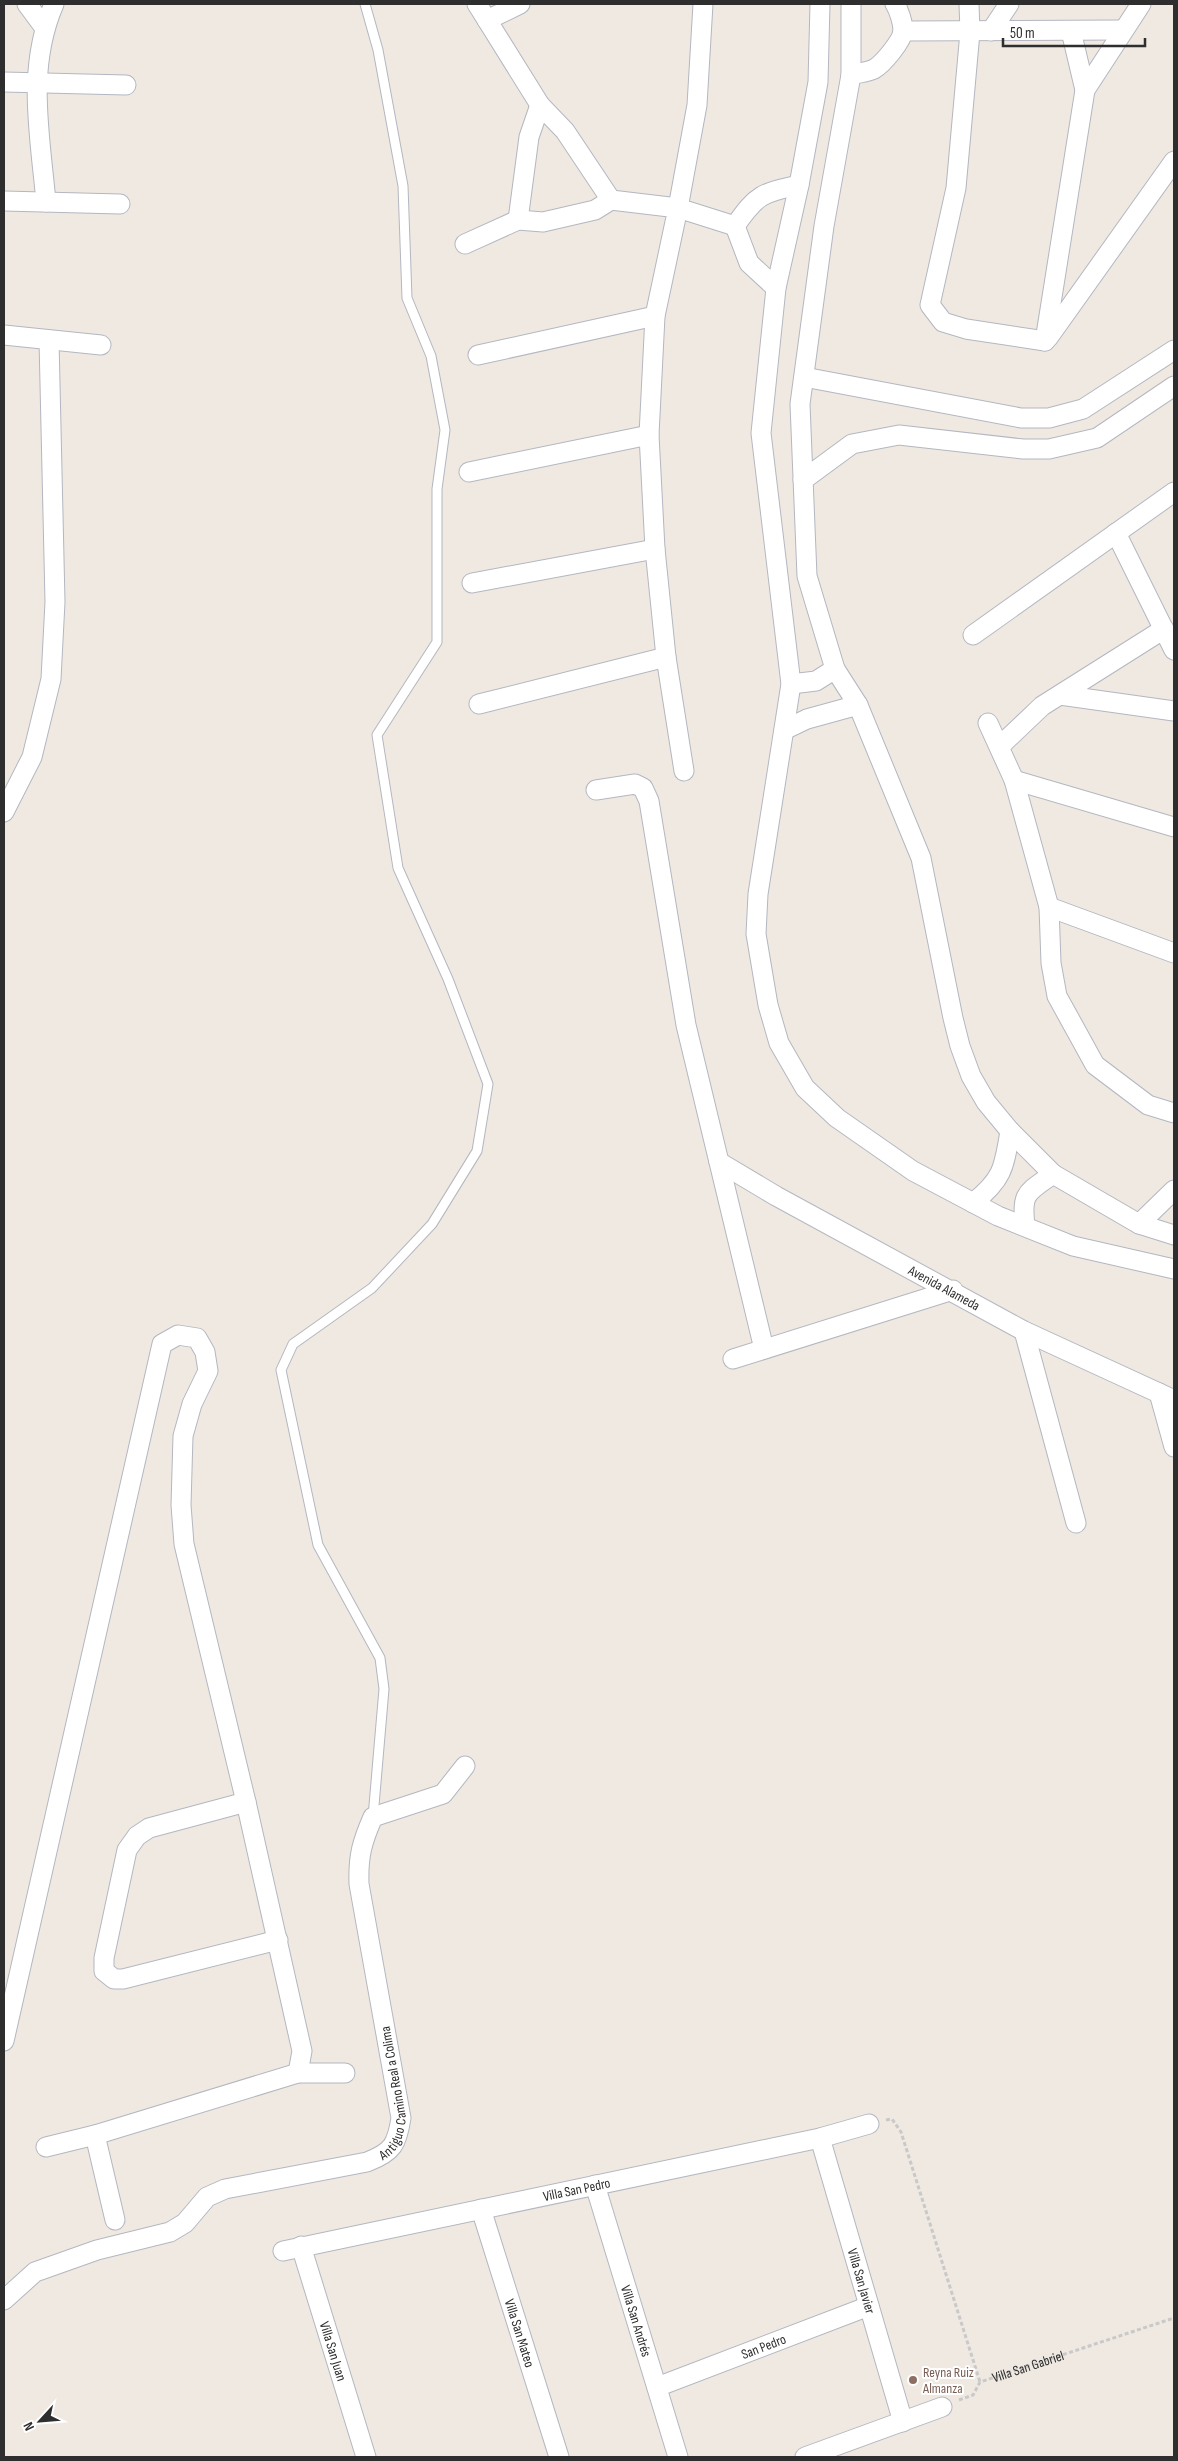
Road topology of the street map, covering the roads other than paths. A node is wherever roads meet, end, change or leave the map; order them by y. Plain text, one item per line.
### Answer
1 (27, 4) edge
2 (54, 4) edge
3 (366, 4) edge
4 (477, 4) edge
5 (520, 4) edge
6 (703, 4) edge
7 (820, 4) edge
8 (851, 4) edge
9 (895, 4) edge
10 (968, 4) edge
11 (1009, 4) edge
12 (1142, 4) edge
13 (488, 20) junction
14 (44, 27) junction
15 (991, 30) junction
16 (1123, 30) junction
17 (903, 31) junction
18 (1071, 31) junction
19 (970, 32) junction
20 (851, 75) junction
21 (36, 81) junction
22 (4, 82) edge
23 (126, 84) dead end
24 (1085, 90) junction
25 (540, 105) junction
26 (1174, 161) edge
27 (799, 186) junction
28 (611, 200) junction
29 (4, 201) edge
30 (46, 202) junction
31 (120, 204) dead end
32 (678, 208) junction
33 (518, 220) junction
34 (735, 226) junction
35 (465, 244) dead end
36 (776, 288) junction
37 (655, 316) junction
38 (4, 335) edge
39 (49, 340) junction
40 (1046, 341) junction
41 (101, 345) dead end
42 (1174, 350) edge
43 (478, 355) dead end
44 (804, 377) junction
45 (1174, 386) edge
46 (1049, 418) junction
47 (649, 435) junction
48 (1049, 449) junction
49 (470, 472) dead end
50 (803, 480) junction
51 (1174, 492) edge
52 (1116, 533) junction
53 (655, 549) junction
54 (472, 583) dead end
55 (1164, 629) junction
56 (974, 635) dead end
57 (1174, 650) edge
58 (666, 657) junction
59 (835, 670) junction
60 (791, 684) junction
61 (1060, 695) junction
62 (479, 704) dead end
63 (858, 705) junction
64 (1174, 711) edge
65 (988, 723) dead end
66 (784, 730) junction
67 (1000, 746) junction
68 (684, 771) dead end
69 (1014, 780) junction
70 (596, 790) dead end
71 (4, 812) edge
72 (1174, 827) edge
73 (1048, 907) junction
74 (1174, 953) edge
75 (1174, 1113) edge
76 (1010, 1131) junction
77 (719, 1162) junction
78 (1054, 1174) junction
79 (1174, 1190) edge
80 (973, 1203) junction
81 (1139, 1224) junction
82 (1025, 1226) junction
83 (1174, 1236) edge
84 (1174, 1269) edge
85 (953, 1290) junction
86 (1024, 1331) junction
87 (764, 1349) junction
88 (733, 1359) dead end
89 (1167, 1396) edge
90 (1174, 1447) edge
91 (1076, 1523) dead end
92 (465, 1766) dead end
93 (246, 1802) junction
94 (373, 1816) junction
95 (278, 1940) junction
96 (4, 2041) edge
97 (298, 2073) junction
98 (346, 2073) dead end
99 (869, 2124) dead end
100 (95, 2135) junction
101 (820, 2138) junction
102 (46, 2147) dead end
103 (595, 2185) junction
104 (481, 2209) junction
105 (115, 2220) dead end
106 (292, 2248) joint
107 (4, 2300) edge
108 (869, 2306) junction
109 (656, 2387) junction
110 (942, 2407) road end
111 (903, 2422) junction
112 (366, 2457) edge
113 (558, 2457) edge
114 (678, 2457) edge
115 (805, 2457) edge

1 - 14 street
2 - 14 street
3 - 94 lane
4 - 13 street
5 - 13 street
6 - 32 street
7 - 27 street
8 - 20 street
9 - 17 street
10 - 19 street
11 - 15 street
12 - 16 street
13 - 25 street
14 - 21 street
15 - 18 street
15 - 19 street
16 - 18 street
16 - 24 street
17 - 19 street
17 - 20 street
18 - 24 street
19 - 40 street
20 - 44 street
21 - 22 street
21 - 23 street
21 - 30 street
24 - 40 street
25 - 28 street
25 - 33 street
26 - 40 street
27 - 34 street
27 - 36 street
28 - 32 street
28 - 33 street
29 - 30 street
30 - 31 street
32 - 34 street
32 - 37 street
33 - 35 street
34 - 36 street
36 - 60 street
37 - 43 street
37 - 47 street
38 - 39 street
39 - 41 street
39 - 71 street
42 - 46 street
44 - 46 street
44 - 50 street
45 - 48 street
46 - 48 street
47 - 49 street
47 - 53 street
48 - 50 street
50 - 59 street
51 - 52 street
52 - 55 street
52 - 56 street
53 - 54 street
53 - 58 street
55 - 57 street
55 - 61 street
58 - 62 street
58 - 68 street
59 - 60 street
59 - 63 street
60 - 66 street
61 - 64 street
61 - 67 street
63 - 66 street
63 - 76 street
65 - 67 street
66 - 80 street
67 - 69 street
69 - 72 street
69 - 73 street
70 - 77 street
73 - 74 street
73 - 75 street
76 - 78 street
76 - 80 street
77 - 85 street, Avenida Alameda
77 - 87 street
78 - 81 street
78 - 82 street
79 - 81 street
80 - 82 street
81 - 83 street
82 - 84 street
85 - 86 street, Avenida Alameda
85 - 87 street
86 - 89 street, Avenida Alameda
86 - 91 street
87 - 88 street
89 - 90 street
92 - 94 street
93 - 95 street
93 - 95 street
93 - 96 street
94 - 107 street, Antiguo Camino Real a Colima
95 - 97 street
97 - 98 street
97 - 100 street
99 - 101 street, Villa San Pedro
100 - 102 street
100 - 105 street
101 - 103 street, Villa San Pedro
101 - 108 street, Villa San Javier
103 - 104 street, Villa San Pedro
103 - 109 street, Villa San Andrés
104 - 106 street, Villa San Pedro
104 - 113 street, Villa San Mateo
106 - 112 street, Villa San Juan
108 - 109 street, San Pedro
108 - 111 street, Villa San Javier
109 - 114 street, Villa San Andrés
110 - 111 street
111 - 115 street

